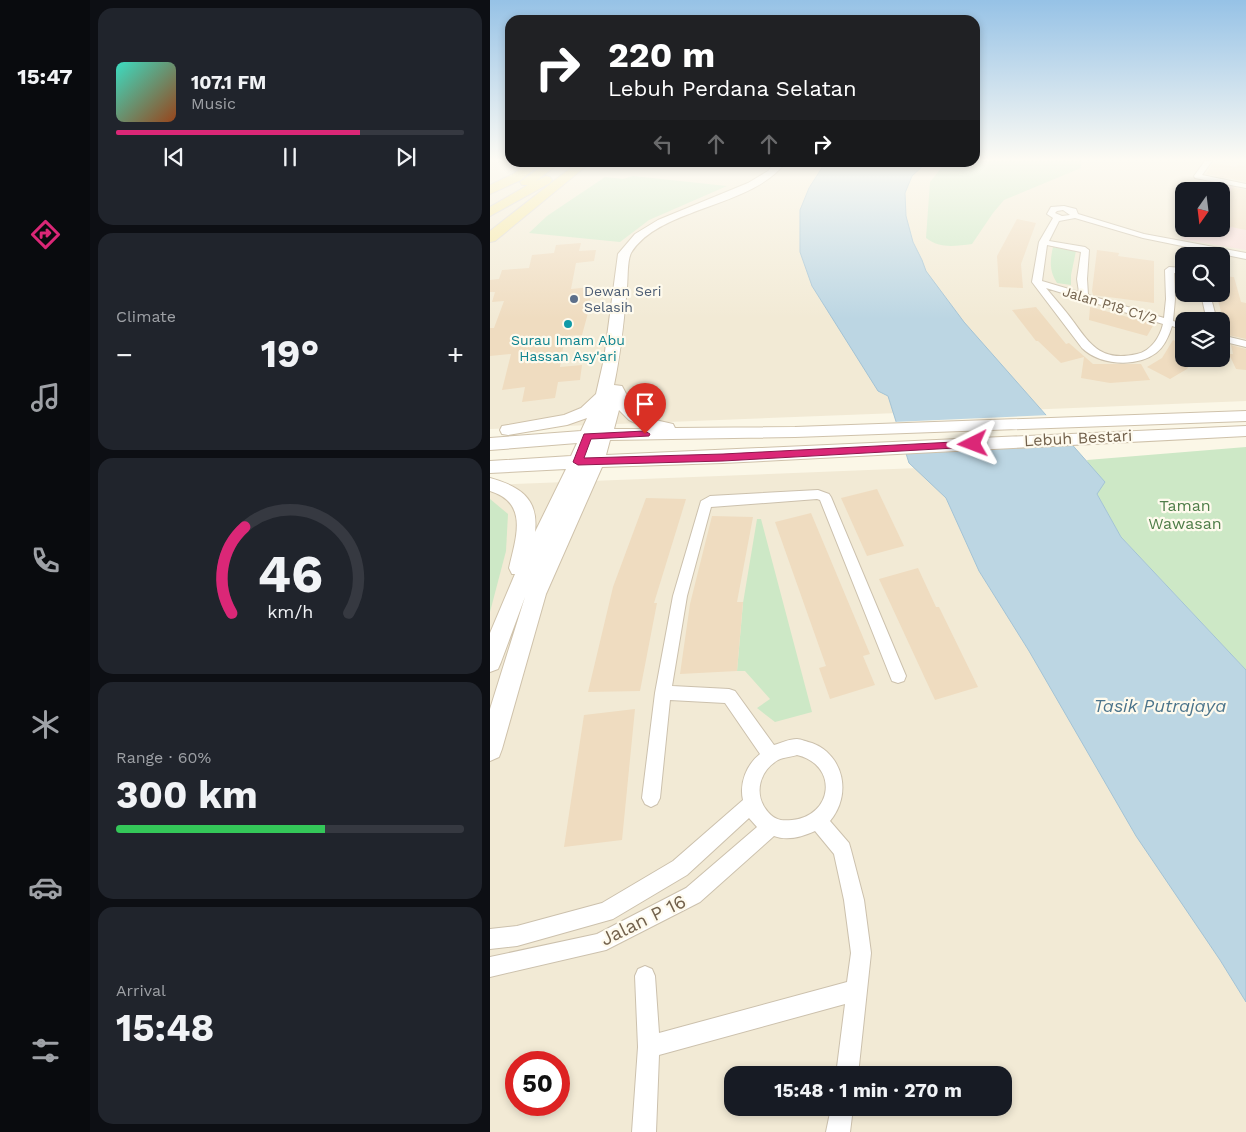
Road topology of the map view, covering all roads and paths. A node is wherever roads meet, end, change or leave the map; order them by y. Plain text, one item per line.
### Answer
1 (521, 214) edge
2 (685, 214) edge
3 (490, 238) edge
4 (1043, 242) junction
5 (1246, 256) edge
6 (1175, 270) edge
7 (1037, 282) junction
8 (1069, 292) junction
9 (1084, 297) junction
10 (1056, 305) junction
11 (1169, 322) junction
12 (1175, 324) edge
13 (1230, 340) edge
14 (1246, 344) edge
15 (610, 393) junction
16 (1246, 416) edge
17 (1246, 431) edge
18 (490, 434) edge
19 (705, 434) junction
20 (605, 435) junction
21 (587, 436) junction
22 (490, 444) edge
23 (723, 457) junction
24 (587, 462) junction
25 (490, 467) edge
26 (490, 484) edge
27 (581, 498) junction
28 (512, 602) junction
29 (490, 662) edge
30 (898, 676) dead end
31 (663, 693) junction
32 (490, 748) edge
33 (770, 754) junction
34 (651, 798) dead end
35 (751, 804) junction
36 (818, 820) junction
37 (771, 826) junction
38 (490, 939) edge
39 (490, 967) edge
40 (645, 976) dead end
41 (857, 990) junction
42 (649, 1047) junction
43 (848, 1066) edge
44 (841, 1116) edge
45 (644, 1132) edge
46 (838, 1132) edge

1 - 3 main road
2 - 15 main road
4 - 5 street
4 - 7 street
4 - 9 street
6 - 11 street
7 - 8 street, Jalan P18 C1/2
7 - 10 street
8 - 9 street, Jalan P18 C1/2
8 - 10 street
9 - 11 street, Jalan P18 C1/2
10 - 11 street
11 - 12 street, Jalan P18 C1/2
13 - 14 street
15 - 18 main road
15 - 19 main road
15 - 20 main road
15 - 21 main road
16 - 19 main road, Lebuh Bestari
17 - 23 main road, Lebuh Bestari
19 - 20 main road, Lebuh Bestari
20 - 21 main road, Lebuh Bestari
20 - 24 main road
21 - 22 main road, Lebuh Bestari
21 - 24 main road
23 - 24 main road, Lebuh Bestari
23 - 27 main road
24 - 25 main road, Lebuh Bestari
24 - 27 main road
24 - 28 main road
26 - 28 main road
27 - 32 main road
28 - 29 main road
30 - 31 street
31 - 33 street
31 - 34 street
33 - 35 street
33 - 36 street
35 - 37 street
35 - 38 street, Jalan P 16
36 - 37 street
36 - 41 street
37 - 39 street, Jalan P 16
40 - 42 street
41 - 42 street
41 - 43 street
42 - 45 street
44 - 46 street

